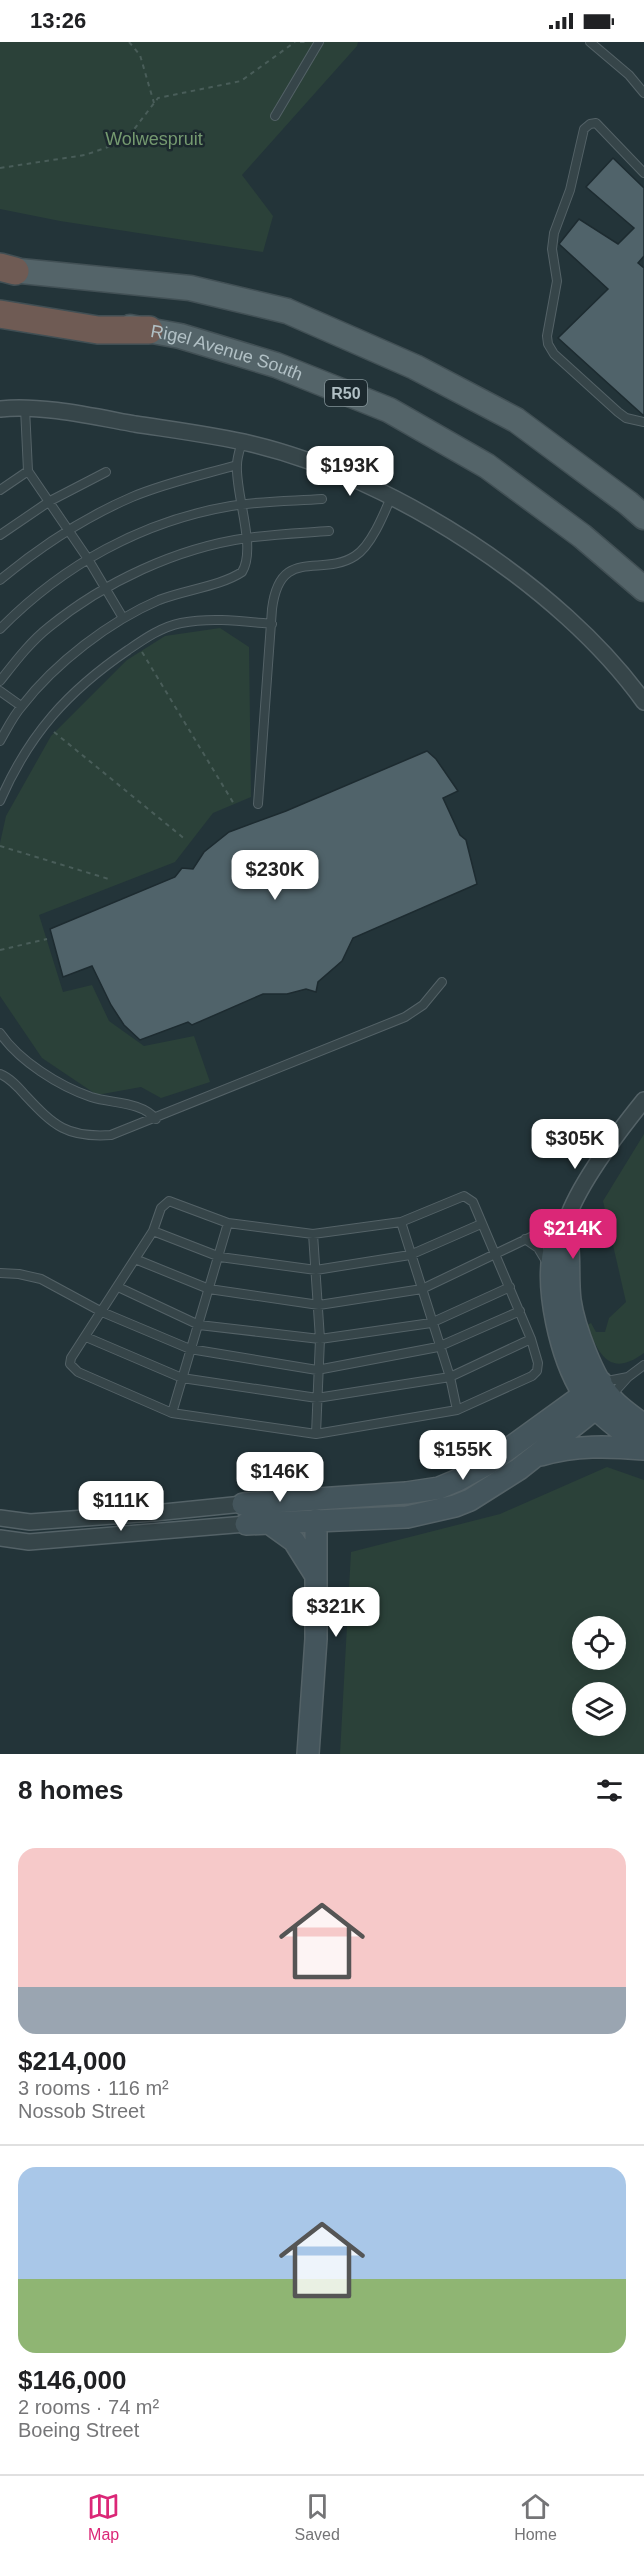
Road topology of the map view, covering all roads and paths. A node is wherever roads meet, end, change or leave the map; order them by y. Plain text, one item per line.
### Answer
1 (129, 42) edge
2 (295, 42) edge
3 (319, 42) edge
4 (590, 42) edge
5 (644, 93) edge
6 (154, 103) junction
7 (275, 116) dead end
8 (0, 168) edge
9 (644, 173) edge
10 (5, 269) edge
11 (0, 301) edge
12 (0, 314) edge
13 (149, 330) junction
14 (25, 408) junction
15 (0, 409) edge
16 (644, 422) edge
17 (242, 442) junction
18 (237, 465) junction
19 (28, 471) junction
20 (106, 472) dead end
21 (0, 490) edge
22 (391, 497) junction
23 (322, 499) dead end
24 (50, 501) junction
25 (240, 505) junction
26 (644, 517) edge
27 (68, 529) junction
28 (329, 531) dead end
29 (0, 535) edge
30 (246, 538) junction
31 (88, 559) junction
32 (0, 580) edge
33 (105, 589) junction
34 (644, 589) edge
35 (123, 618) junction
36 (272, 624) junction
37 (0, 629) edge
38 (138, 644) junction
39 (0, 681) edge
40 (0, 691) edge
41 (644, 702) edge
42 (21, 706) junction
43 (45, 724) junction
44 (0, 741) edge
45 (0, 801) edge
46 (234, 804) dead end
47 (258, 804) dead end
48 (186, 840) dead end
49 (0, 846) edge
50 (112, 880) dead end
51 (47, 939) dead end
52 (0, 951) edge
53 (442, 982) dead end
54 (0, 1033) edge
55 (0, 1074) edge
56 (644, 1100) edge
57 (156, 1119) junction
58 (401, 1222) junction
59 (228, 1223) junction
60 (566, 1223) junction
61 (481, 1224) junction
62 (153, 1231) junction
63 (313, 1234) junction
64 (525, 1239) junction
65 (496, 1252) junction
66 (410, 1255) junction
67 (220, 1257) junction
68 (135, 1259) junction
69 (316, 1270) junction
70 (0, 1273) edge
71 (551, 1281) junction
72 (118, 1287) junction
73 (510, 1287) junction
74 (422, 1288) junction
75 (209, 1289) junction
76 (319, 1305) junction
77 (520, 1311) junction
78 (102, 1312) junction
79 (431, 1323) junction
80 (199, 1325) junction
81 (86, 1336) junction
82 (320, 1339) junction
83 (531, 1339) junction
84 (438, 1347) junction
85 (190, 1349) junction
86 (644, 1365) edge
87 (317, 1370) junction
88 (450, 1377) junction
89 (628, 1377) junction
90 (182, 1378) junction
91 (598, 1395) junction
92 (317, 1398) junction
93 (458, 1410) junction
94 (172, 1413) junction
95 (644, 1425) edge
96 (316, 1434) junction
97 (644, 1449) edge
98 (534, 1457) junction
99 (385, 1494) junction
100 (244, 1514) junction
101 (0, 1518) edge
102 (362, 1519) junction
103 (316, 1520) junction
104 (269, 1523) junction
105 (0, 1538) edge
106 (316, 1545) junction
107 (316, 1576) junction
108 (308, 1754) edge

1 - 6 path
2 - 6 path
3 - 7 lane
4 - 5 lane
6 - 8 path
9 - 16 lane
10 - 26 main road
11 - 13 main road, Rigel Avenue South / R50
12 - 13 highway
13 - 34 main road, Rigel Avenue South / R50
14 - 15 street
14 - 17 street
14 - 19 lane
17 - 18 lane
17 - 22 street
18 - 25 lane
18 - 27 lane
19 - 21 lane
19 - 24 lane
20 - 24 lane
22 - 36 lane
22 - 41 street
23 - 25 lane
24 - 27 lane
24 - 29 lane
25 - 30 lane
25 - 31 lane
27 - 31 lane
27 - 32 lane
28 - 30 lane
30 - 33 lane
30 - 35 lane
31 - 33 lane
31 - 37 lane
33 - 35 lane
33 - 39 lane
35 - 42 lane
36 - 38 lane
36 - 47 lane
38 - 43 lane
38 - 46 path
40 - 42 lane
42 - 44 lane
43 - 45 lane
43 - 48 path
49 - 50 path
51 - 52 path
53 - 57 lane
54 - 57 lane
55 - 57 lane
56 - 60 street
58 - 61 lane
58 - 63 lane
58 - 66 lane
59 - 62 lane
59 - 63 lane
59 - 67 lane
60 - 64 lane
60 - 71 street
60 - 91 street
61 - 65 lane
61 - 66 lane
62 - 67 lane
62 - 68 lane
63 - 69 lane
64 - 65 lane
64 - 71 lane
65 - 73 lane
65 - 74 lane
66 - 69 lane
66 - 74 lane
67 - 69 lane
67 - 75 lane
68 - 72 lane
68 - 75 lane
69 - 76 lane
70 - 78 lane
71 - 91 street
72 - 78 lane
72 - 80 lane
73 - 77 lane
73 - 79 lane
74 - 76 lane
74 - 79 lane
75 - 76 lane
75 - 80 lane
76 - 82 lane
77 - 83 lane
77 - 84 lane
78 - 81 lane
78 - 85 lane
79 - 82 lane
79 - 84 lane
80 - 82 lane
80 - 85 lane
81 - 90 lane
81 - 94 lane
82 - 87 lane
83 - 88 lane
83 - 93 lane
84 - 87 lane
84 - 88 lane
85 - 87 lane
85 - 90 lane
86 - 89 lane
87 - 92 lane
88 - 92 lane
88 - 93 lane
89 - 91 lane
89 - 91 lane
90 - 92 lane
90 - 94 lane
91 - 95 street
91 - 97 street
91 - 98 street
91 - 99 street
92 - 96 lane
93 - 96 lane
94 - 96 lane
97 - 98 street
98 - 102 street
99 - 100 street
99 - 103 street
100 - 101 street
100 - 103 street
100 - 104 street
100 - 105 street
102 - 103 street
102 - 106 street
103 - 104 street
103 - 106 street
104 - 107 street
106 - 107 street
107 - 108 street

